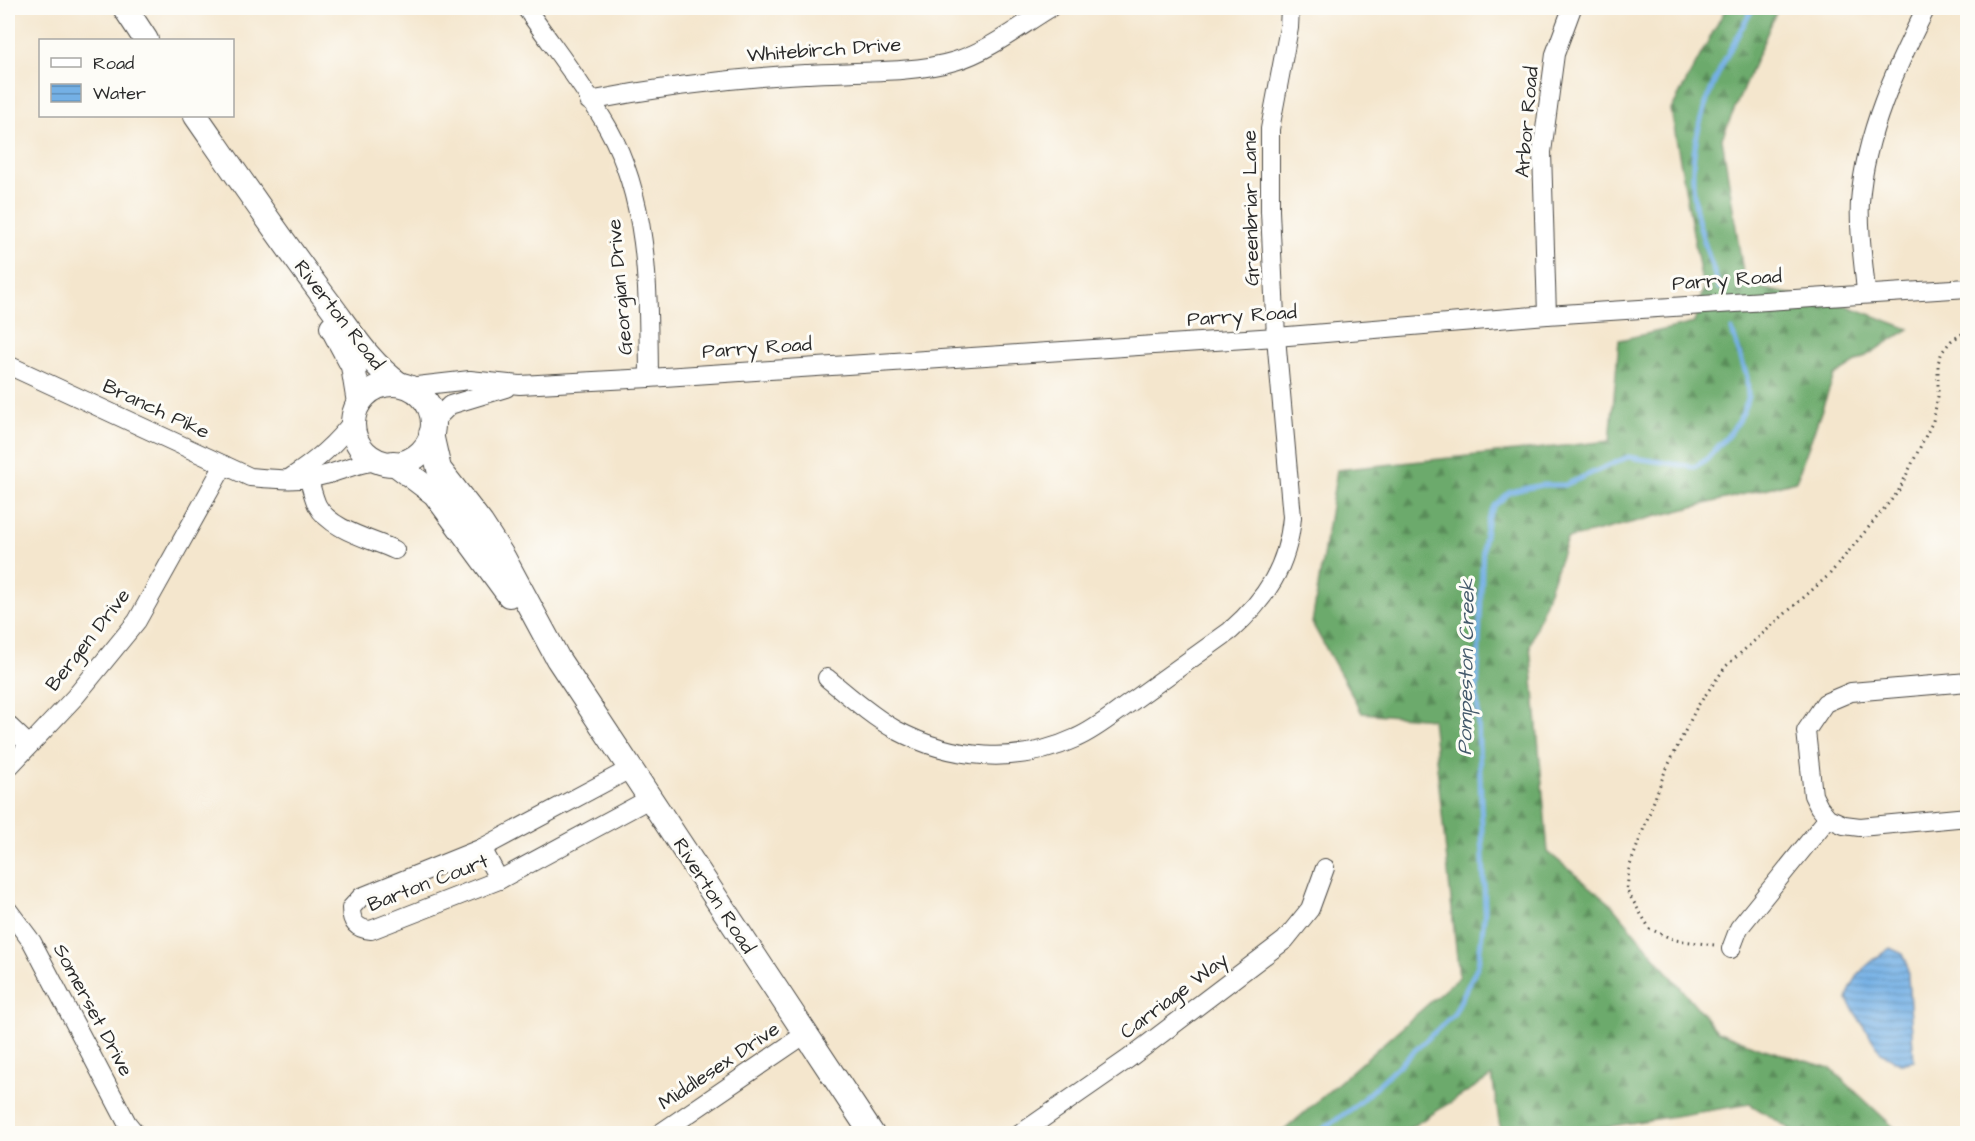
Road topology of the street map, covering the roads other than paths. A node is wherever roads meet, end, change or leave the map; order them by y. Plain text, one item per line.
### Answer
1 (125, 8) edge
2 (526, 8) edge
3 (1050, 8) edge
4 (1290, 8) edge
5 (1572, 8) edge
6 (1926, 8) edge
7 (145, 39) edge
8 (589, 101) junction
9 (197, 117) edge
10 (283, 241) junction
11 (1967, 288) edge
12 (1866, 293) junction
13 (1968, 296) edge
14 (1547, 315) junction
15 (1276, 337) junction
16 (8, 364) edge
17 (649, 378) junction
18 (520, 385) junction
19 (403, 386) junction
20 (356, 412) junction
21 (432, 428) junction
22 (387, 462) junction
23 (224, 465) junction
24 (308, 477) junction
25 (289, 478) junction
26 (395, 550) dead end
27 (558, 659) junction
28 (827, 678) dead end
29 (1968, 682) edge
30 (8, 725) edge
31 (29, 745) junction
32 (8, 768) edge
33 (630, 769) junction
34 (651, 798) junction
35 (1968, 817) edge
36 (1828, 818) junction
37 (482, 848) junction
38 (1326, 868) dead end
39 (499, 880) junction
40 (8, 910) edge
41 (1731, 949) road end
42 (804, 1035) junction
43 (128, 1130) edge
44 (659, 1134) edge
45 (872, 1134) edge
46 (1020, 1134) edge

1 - 7 main road
2 - 8 street, Georgian Drive
3 - 8 street, Whitebirch Drive
4 - 15 street, Greenbriar Lane
5 - 14 street, Arbor Road
6 - 12 street
8 - 17 street, Georgian Drive
9 - 10 main road, Riverton Road
10 - 19 main road, Riverton Road
10 - 20 main road, Riverton Road
11 - 12 street, Parry Road
11 - 13 street
12 - 14 street, Parry Road
14 - 15 street, Parry Road
15 - 17 street, Parry Road
15 - 28 street, Greenbriar Lane
16 - 23 street, Branch Pike
17 - 18 street, Parry Road
18 - 19 street, Parry Road
18 - 21 street, Parry Road
19 - 20 main road
19 - 21 main road
20 - 22 main road
20 - 25 street
21 - 22 main road
21 - 27 main road, Riverton Road
22 - 24 street, Branch Pike
22 - 27 main road, Riverton Road
23 - 25 street, Branch Pike
23 - 31 street, Bergen Drive
24 - 25 street, Branch Pike
24 - 26 street
27 - 33 main road, Riverton Road
29 - 36 street
30 - 31 street
31 - 32 street, Bergen Drive
33 - 34 main road, Riverton Road
33 - 37 street, Barton Court
34 - 39 street, Barton Court
34 - 42 main road, Riverton Road
35 - 36 street
36 - 41 street
37 - 39 street
37 - 39 street, Barton Court
38 - 46 street, Carriage Way
40 - 43 street, Somerset Drive
42 - 44 street, Middlesex Drive
42 - 45 main road, Riverton Road

